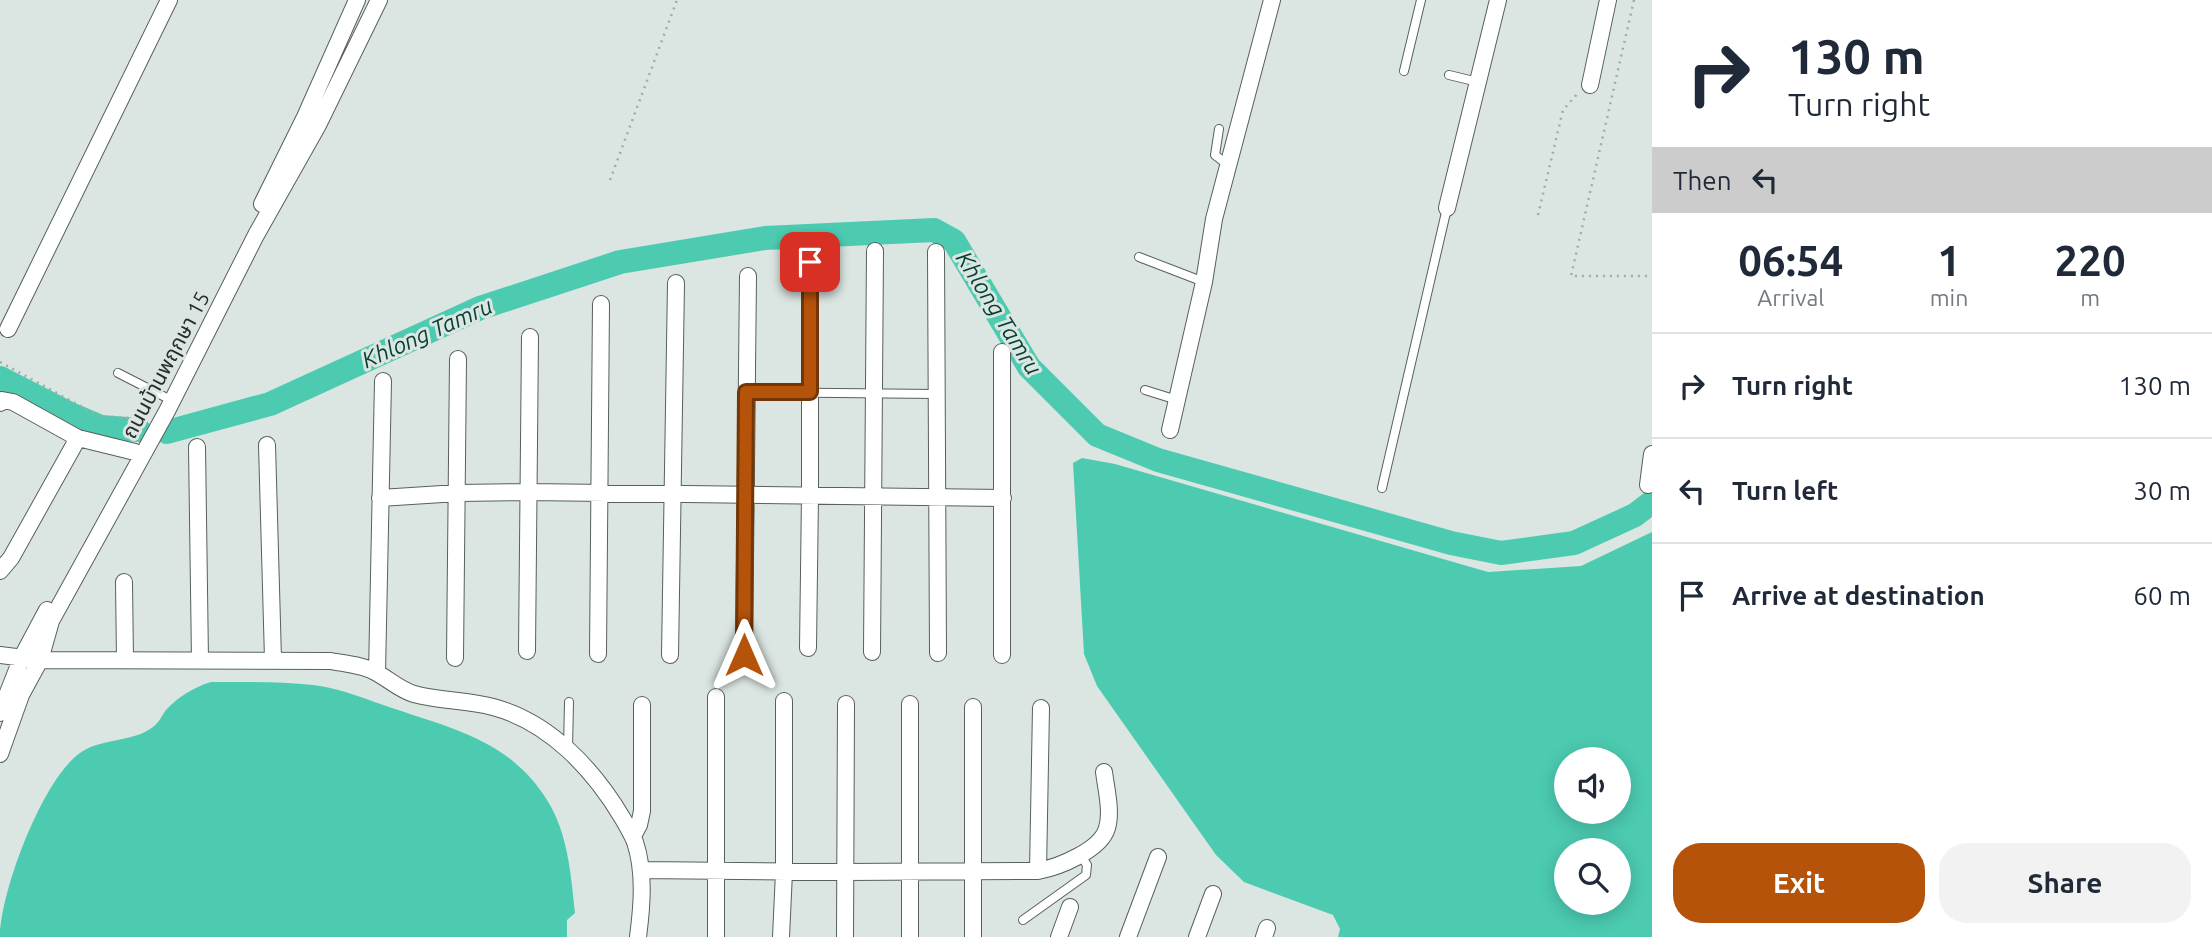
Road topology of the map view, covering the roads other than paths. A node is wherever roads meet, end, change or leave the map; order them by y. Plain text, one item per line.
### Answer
1 (169, 0) edge
2 (356, 0) edge
3 (379, 0) edge
4 (1272, 0) edge
5 (1421, 0) edge
6 (1498, 0) edge
7 (1608, 0) edge
8 (1404, 71) dead end
9 (1448, 75) dead end
10 (1478, 82) junction
11 (1590, 85) road end
12 (312, 121) junction
13 (1219, 129) dead end
14 (1228, 165) junction
15 (1447, 208) joint
16 (875, 251) dead end
17 (936, 252) dead end
18 (1139, 257) dead end
19 (810, 262) dead end
20 (748, 276) dead end
21 (1204, 282) junction
22 (676, 283) dead end
23 (601, 304) dead end
24 (8, 329) dead end
25 (530, 337) dead end
26 (1002, 352) dead end
27 (458, 359) dead end
28 (118, 373) dead end
29 (383, 381) dead end
30 (1144, 390) dead end
31 (746, 392) junction
32 (810, 392) junction
33 (875, 393) junction
34 (937, 394) junction
35 (165, 397) junction
36 (1177, 400) junction
37 (0, 403) edge
38 (1170, 430) dead end
39 (78, 438) junction
40 (267, 445) dead end
41 (197, 447) dead end
42 (135, 452) junction
43 (1652, 454) edge
44 (1648, 485) dead end
45 (1382, 488) dead end
46 (528, 492) junction
47 (458, 493) junction
48 (599, 493) junction
49 (672, 494) junction
50 (745, 495) junction
51 (810, 495) junction
52 (874, 496) junction
53 (938, 497) junction
54 (380, 498) junction
55 (1003, 498) junction
56 (0, 571) edge
57 (124, 582) dead end
58 (808, 649) dead end
59 (527, 651) dead end
60 (873, 652) dead end
61 (938, 653) dead end
62 (598, 654) dead end
63 (0, 655) edge
64 (670, 655) dead end
65 (744, 655) dead end
66 (1002, 655) dead end
67 (22, 657) junction
68 (455, 657) dead end
69 (40, 660) junction
70 (125, 660) junction
71 (200, 660) junction
72 (273, 660) junction
73 (377, 673) junction
74 (716, 697) dead end
75 (784, 701) dead end
76 (569, 702) dead end
77 (846, 704) dead end
78 (910, 704) dead end
79 (642, 705) dead end
80 (973, 706) dead end
81 (1041, 708) dead end
82 (0, 713) edge
83 (568, 749) junction
84 (0, 754) edge
85 (1104, 772) dead end
86 (633, 836) junction
87 (1080, 854) junction
88 (1158, 856) dead end
89 (717, 869) junction
90 (641, 870) junction
91 (974, 871) junction
92 (1038, 871) junction
93 (784, 872) junction
94 (844, 872) junction
95 (912, 872) junction
96 (1213, 894) dead end
97 (1070, 907) dead end
98 (1023, 920) dead end
99 (638, 937) edge
100 (716, 937) edge
101 (781, 937) edge
102 (845, 937) edge
103 (910, 937) edge
104 (973, 937) edge
105 (1059, 937) edge
106 (1128, 937) edge
107 (1197, 937) edge

1 - 24 street
2 - 12 street, ถนนบ้านพฤกษา 15
3 - 12 street, ถนนบ้านพฤกษา 15
4 - 14 street
5 - 8 lane
6 - 10 street
7 - 11 street
9 - 10 lane
10 - 15 street
12 - 35 street, ถนนบ้านพฤกษา 15
12 - 69 street, ถนนบ้านพฤกษา 15
13 - 14 lane
14 - 21 street
15 - 45 lane
16 - 33 street
17 - 34 street
18 - 21 lane
19 - 32 street
20 - 31 street
21 - 36 street
22 - 49 street
23 - 48 street
25 - 46 street
26 - 55 street
27 - 47 street
28 - 35 lane
29 - 54 street
30 - 36 lane
31 - 32 lane
31 - 50 street
32 - 33 lane
32 - 51 street
33 - 34 lane
33 - 52 street
34 - 53 street
35 - 42 street, ถนนบ้านพฤกษา 15
36 - 38 street
37 - 39 street
39 - 42 street
39 - 56 street
40 - 72 street
41 - 71 street
42 - 67 street, ถนนบ้านพฤกษา 15
43 - 44 street
46 - 47 street
46 - 48 street
46 - 59 street
47 - 54 street
47 - 68 street
48 - 49 street
48 - 62 street
49 - 50 street
49 - 64 street
50 - 51 street
50 - 65 street
51 - 52 street
51 - 58 street
52 - 53 street
52 - 60 street
53 - 55 street
53 - 61 street
54 - 73 street
55 - 66 street
57 - 70 street
63 - 67 street
67 - 69 street
67 - 82 street, ถนนบ้านพฤกษา 15
69 - 70 street
69 - 84 street, ถนนบ้านพฤกษา 15
70 - 71 street
71 - 72 street
72 - 73 street
73 - 83 street
74 - 89 street
75 - 93 street
76 - 83 lane
77 - 94 street
78 - 95 street
79 - 86 street
80 - 91 street
81 - 92 street
83 - 86 street
85 - 87 street
86 - 90 street
87 - 92 street
87 - 98 lane
88 - 106 street
89 - 90 street
89 - 93 street
89 - 100 street
90 - 99 street
91 - 92 street
91 - 95 street
91 - 104 street
93 - 94 street
93 - 101 street
94 - 95 street
94 - 102 street
95 - 103 street
96 - 107 street
97 - 105 street

